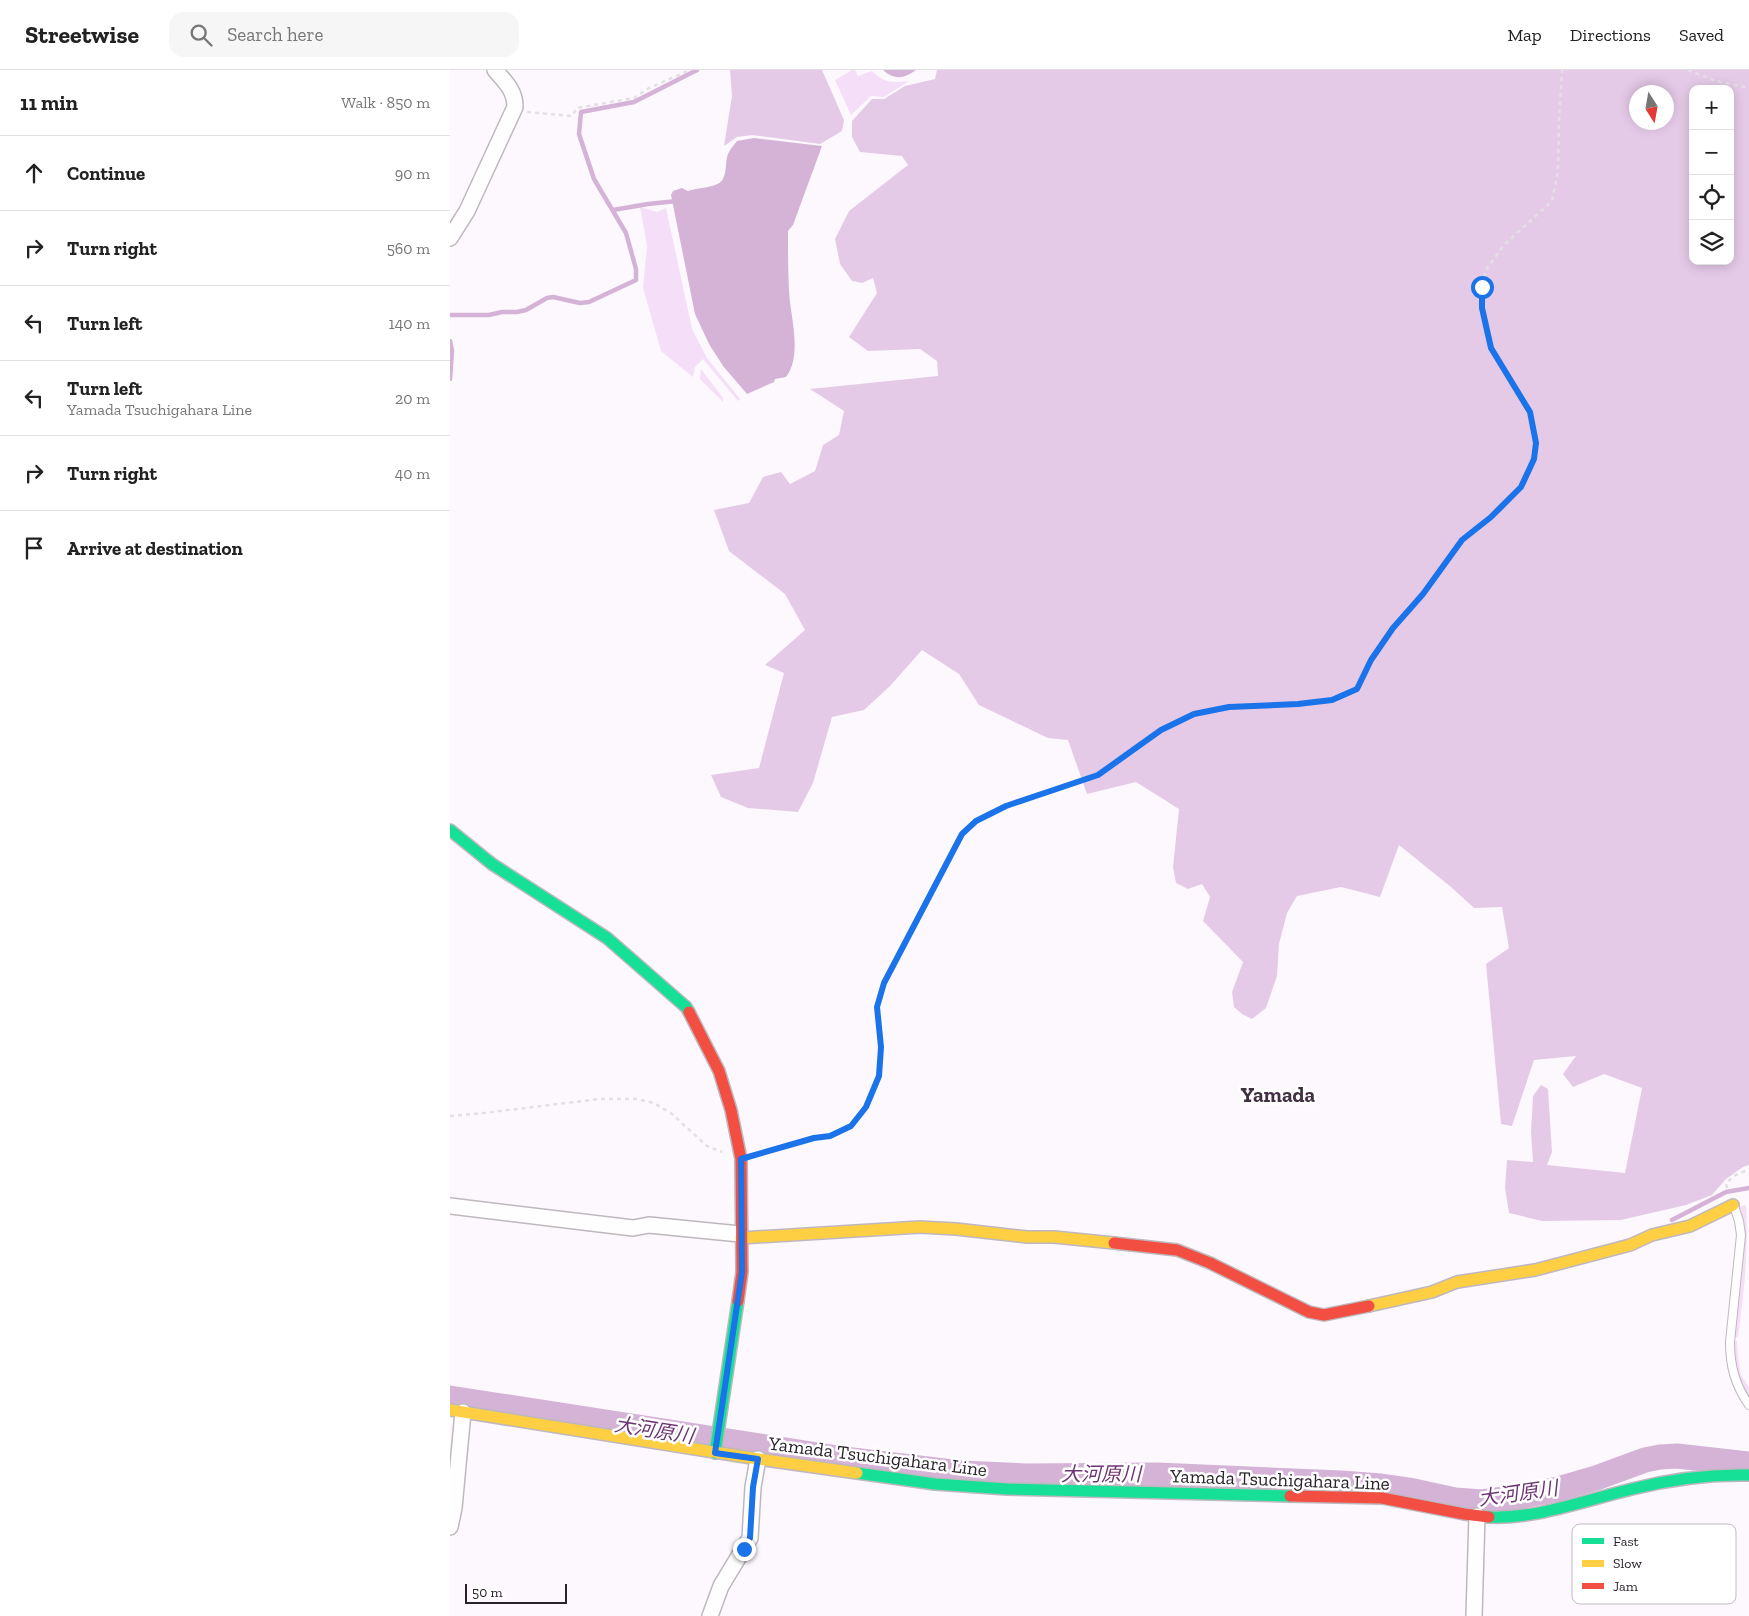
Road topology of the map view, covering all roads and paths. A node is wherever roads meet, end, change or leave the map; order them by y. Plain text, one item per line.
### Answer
1 (495, 70) edge
2 (690, 70) edge
3 (1562, 70) edge
4 (1688, 70) edge
5 (1749, 88) edge
6 (515, 107) junction
7 (450, 238) edge
8 (450, 830) edge
9 (450, 1116) edge
10 (741, 1159) junction
11 (1749, 1168) edge
12 (1727, 1188) dead end
13 (1734, 1205) joint
14 (450, 1206) edge
15 (741, 1236) junction
16 (1749, 1405) edge
17 (457, 1411) edge
18 (716, 1444) junction
19 (758, 1459) junction
20 (1749, 1475) edge
21 (1477, 1516) junction
22 (450, 1527) edge
23 (710, 1616) edge
24 (1474, 1616) edge

1 - 6 street
2 - 6 path
3 - 10 path
4 - 5 path
6 - 7 street
8 - 10 street
9 - 10 path
10 - 15 street
11 - 12 path
13 - 15 street
13 - 16 lane
14 - 15 street
15 - 18 street
17 - 18 street, Yamada Tsuchigahara Line
17 - 22 street
18 - 19 street, Yamada Tsuchigahara Line
19 - 21 street, Yamada Tsuchigahara Line
19 - 23 street
20 - 21 street, Yamada Tsuchigahara Line
21 - 24 street

